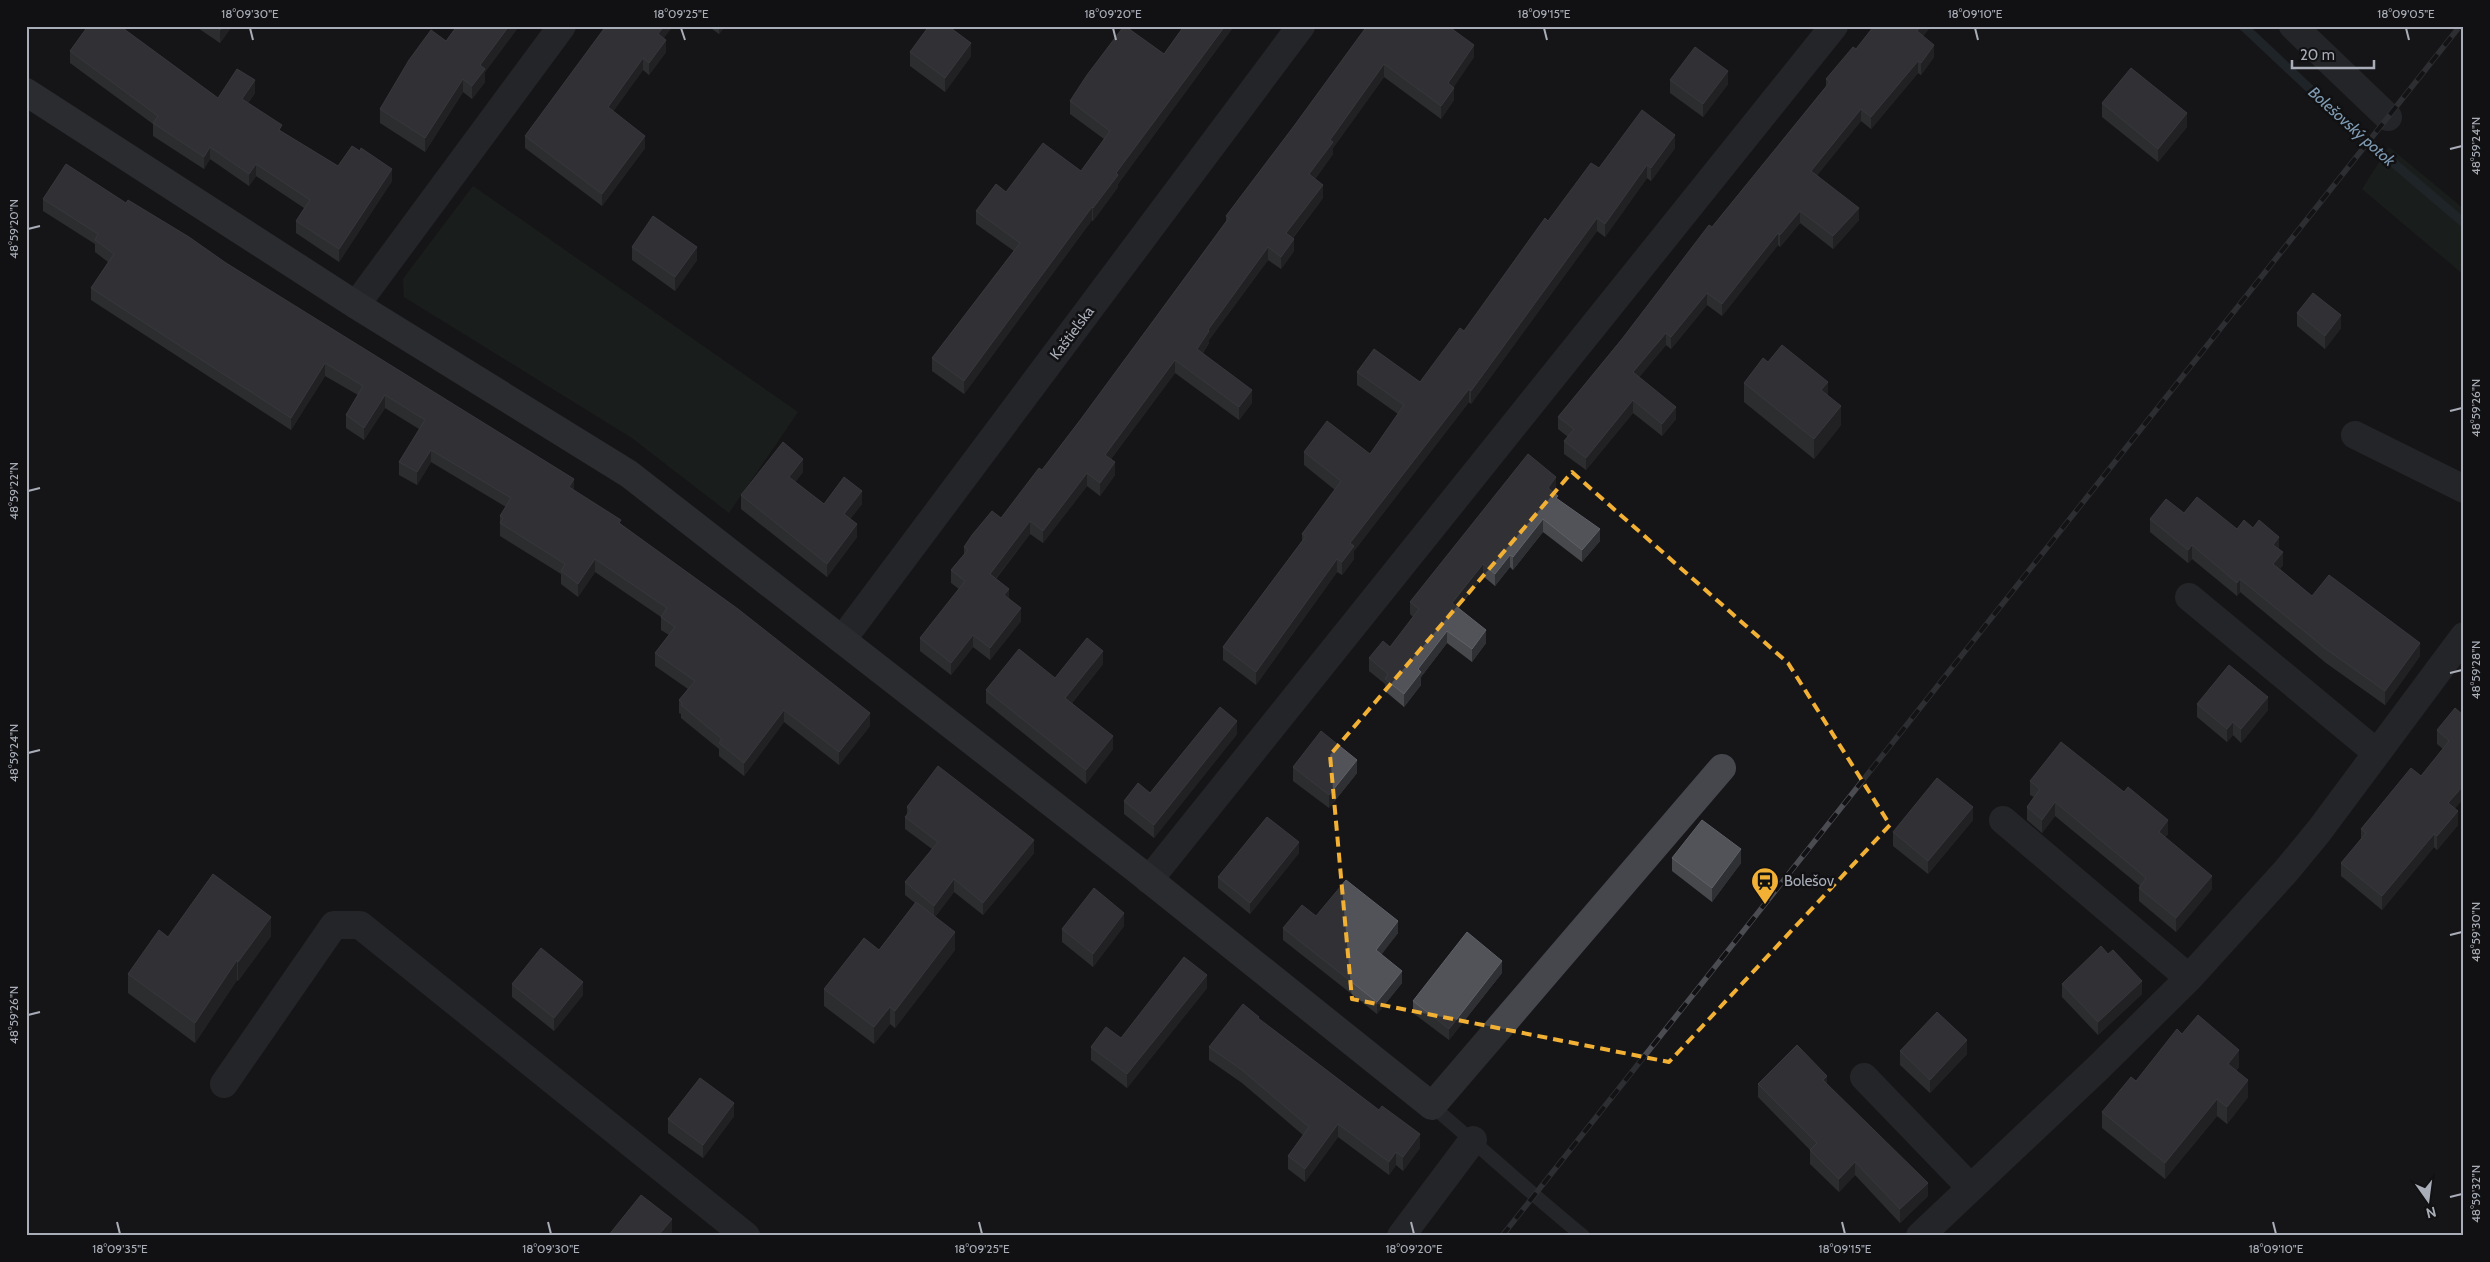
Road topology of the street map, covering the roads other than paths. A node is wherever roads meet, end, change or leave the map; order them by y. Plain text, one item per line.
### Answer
1 (562, 26) edge
2 (1301, 26) edge
3 (1834, 26) edge
4 (2293, 26) edge
5 (26, 92) edge
6 (2388, 117) dead end
7 (356, 305) junction
8 (2355, 435) dead end
9 (2464, 489) edge
10 (2189, 597) dead end
11 (2464, 636) edge
12 (842, 640) junction
13 (2377, 753) junction
14 (1722, 768) dead end
15 (2003, 820) dead end
16 (1149, 880) junction
17 (2189, 978) junction
18 (1864, 1078) dead end
19 (224, 1084) dead end
20 (1432, 1106) junction
21 (1473, 1140) junction
22 (1971, 1188) junction
23 (746, 1236) edge
24 (1401, 1236) edge
25 (1583, 1236) edge
26 (1920, 1236) edge

1 - 7 street
2 - 12 street, Kaštieľska
3 - 16 street
4 - 6 street
5 - 7 street
7 - 12 street
8 - 9 street
10 - 13 street
11 - 13 street
12 - 16 street
13 - 17 street
14 - 20 street
15 - 17 street
16 - 20 street
17 - 22 street
18 - 22 street
19 - 23 street
20 - 21 lane
21 - 24 street
21 - 25 lane
22 - 26 street

